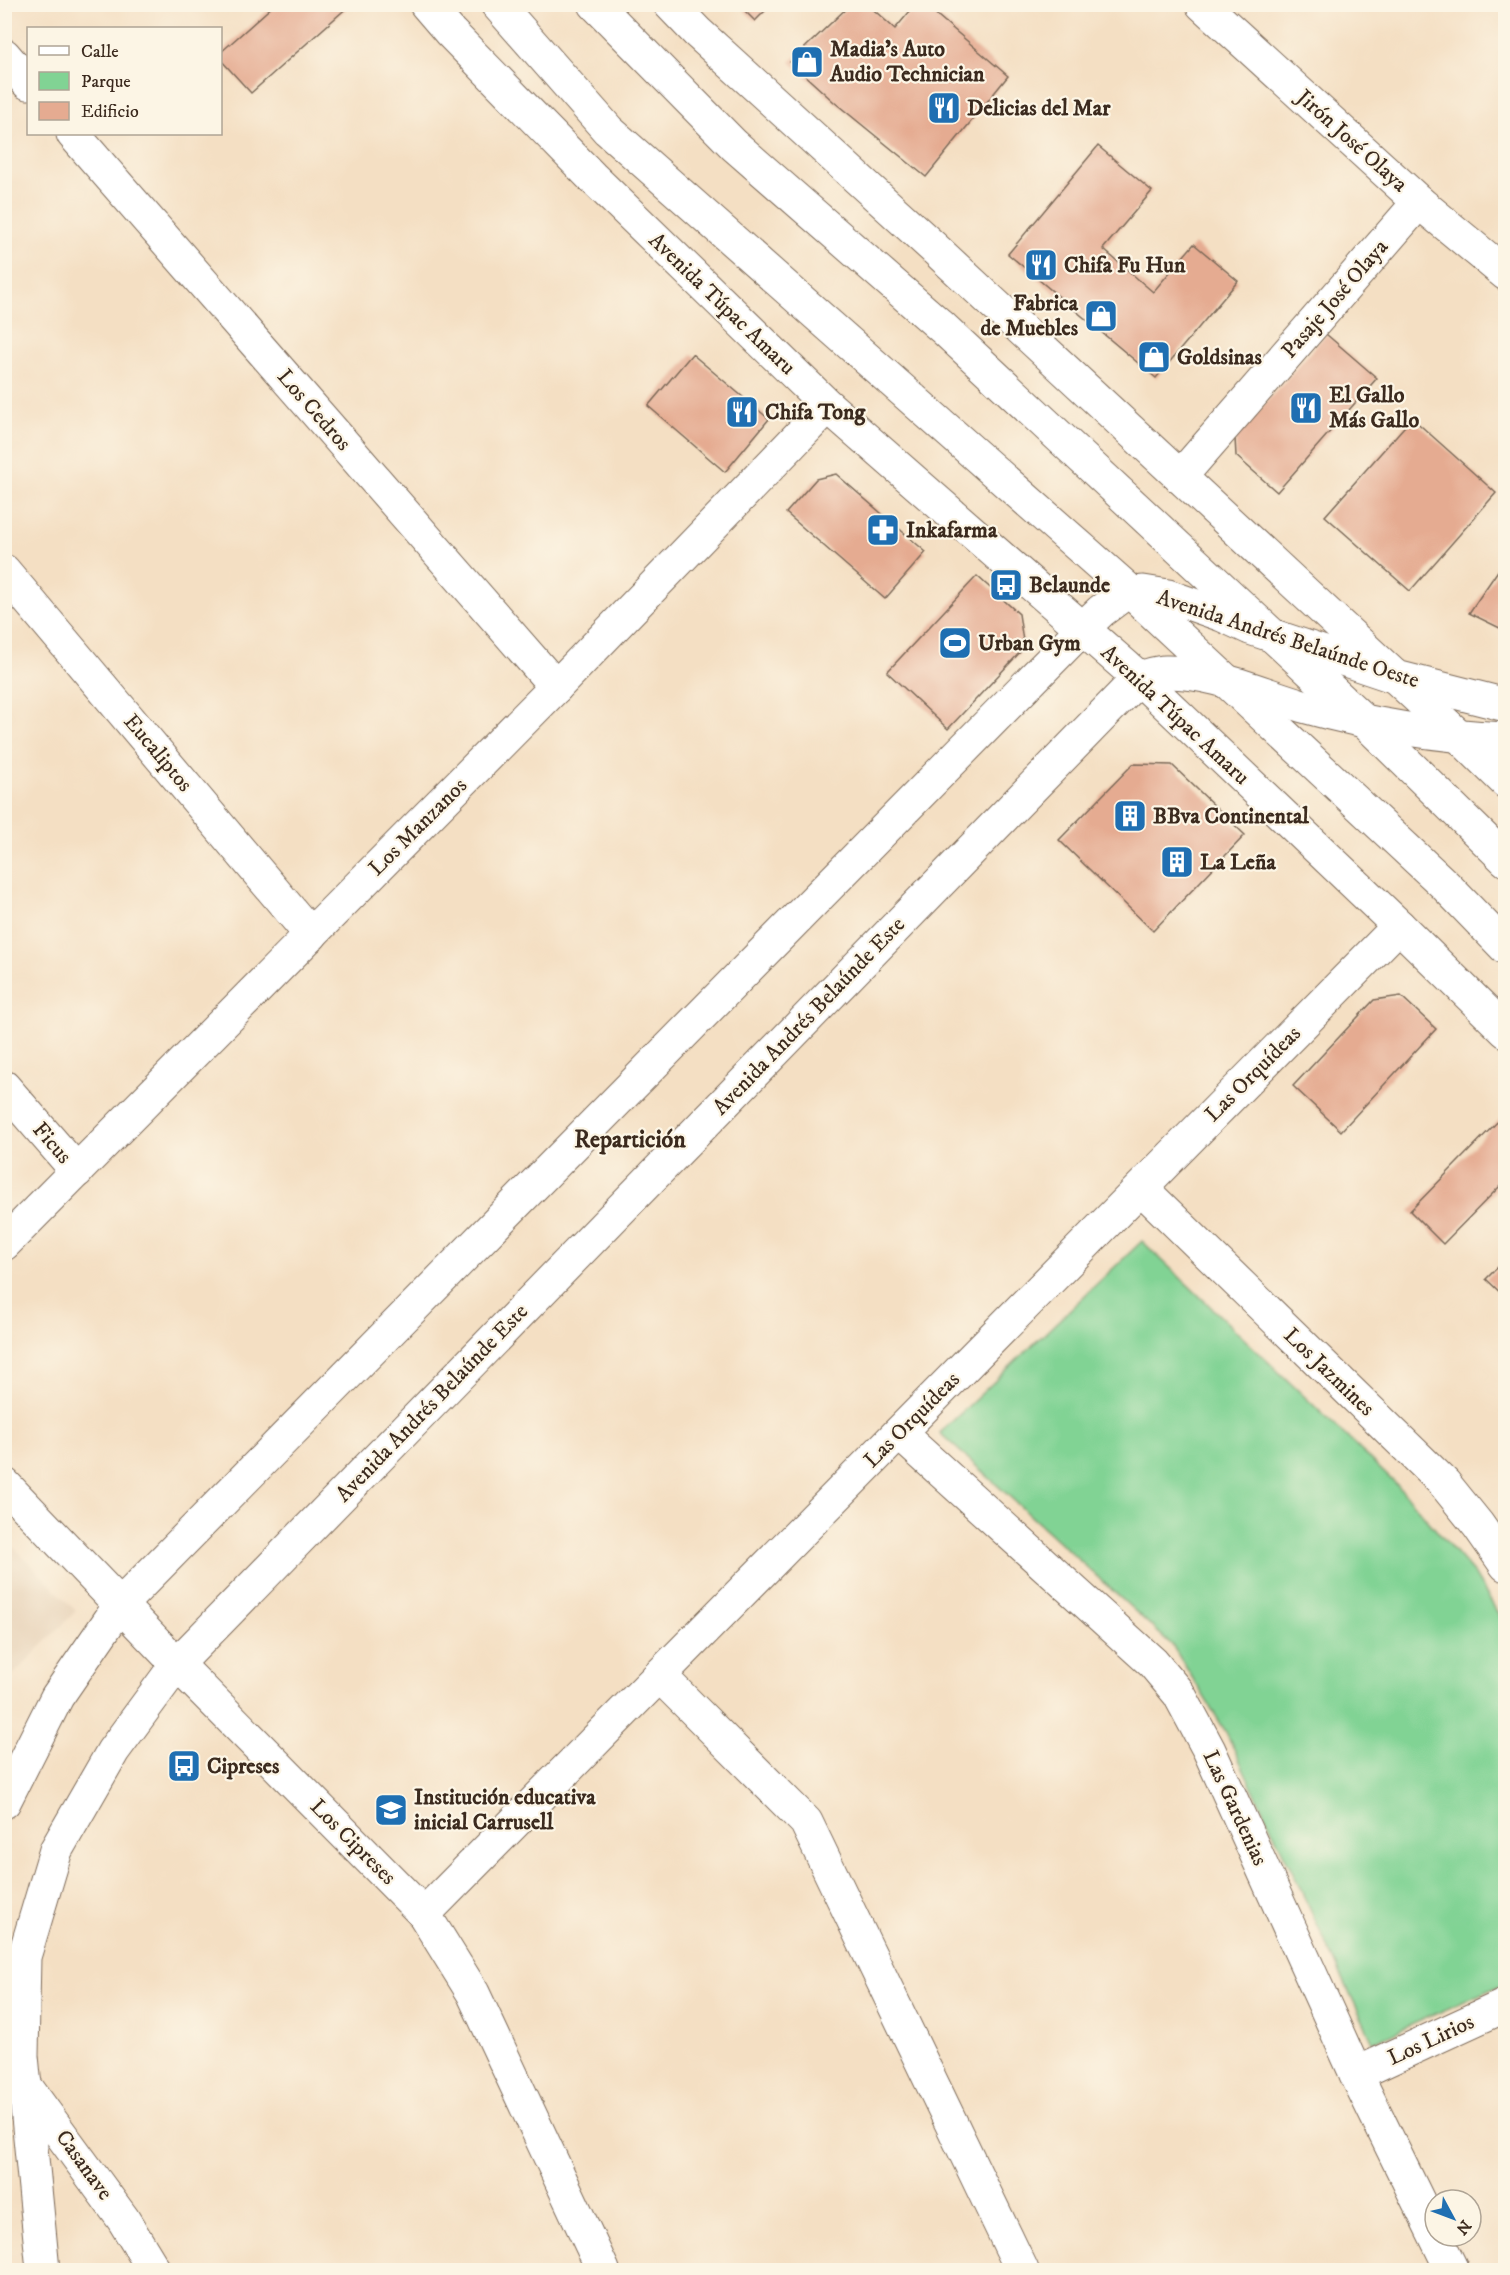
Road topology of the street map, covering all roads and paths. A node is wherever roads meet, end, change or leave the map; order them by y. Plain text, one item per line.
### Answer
1 (426, 4) edge
2 (497, 4) edge
3 (595, 4) edge
4 (669, 4) edge
5 (1202, 4) edge
6 (4, 55) edge
7 (27, 82) edge
8 (74, 135) edge
9 (1419, 202) junction
10 (1506, 274) edge
11 (828, 406) junction
12 (1180, 477) junction
13 (4, 571) edge
14 (1133, 594) junction
15 (1082, 630) junction
16 (1274, 636) junction
17 (1396, 677) junction
18 (1139, 678) junction
19 (1228, 682) junction
20 (556, 687) junction
21 (1506, 705) edge
22 (1363, 720) junction
23 (1460, 737) junction
24 (1506, 739) edge
25 (1506, 782) edge
26 (1506, 860) edge
27 (1399, 926) junction
28 (311, 935) junction
29 (1506, 948) edge
30 (1506, 1031) edge
31 (4, 1087) edge
32 (77, 1171) junction
33 (1141, 1188) junction
34 (4, 1244) edge
35 (899, 1433) junction
36 (4, 1484) edge
37 (1506, 1565) edge
38 (121, 1604) junction
39 (177, 1664) junction
40 (660, 1676) junction
41 (4, 1802) edge
42 (424, 1914) junction
43 (1506, 2005) edge
44 (1356, 2074) junction
45 (15, 2077) edge
46 (43, 2271) edge
47 (154, 2271) edge
48 (603, 2271) edge
49 (1022, 2271) edge
50 (1452, 2271) edge

1 - 11 main road, Avenida Túpac Amaru
2 - 14 main road
3 - 16 main road
4 - 12 main road
5 - 9 main road, Jirón José Olaya
6 - 7 main road
8 - 20 main road, Los Cedros
9 - 10 main road, Jirón José Olaya
9 - 12 main road, Pasaje José Olaya
11 - 15 main road, Avenida Túpac Amaru
11 - 20 main road, Los Manzanos
12 - 17 main road
13 - 28 main road, Eucaliptos
14 - 15 main road, Avenida Andrés Belaúnde Oeste
14 - 16 main road, Avenida Andrés Belaúnde Oeste
14 - 19 main road
15 - 18 main road, Avenida Túpac Amaru
15 - 38 main road
16 - 17 main road, Avenida Andrés Belaúnde Oeste
16 - 22 main road
17 - 21 main road, Avenida Andrés Belaúnde Oeste
17 - 23 main road
18 - 19 main road
18 - 27 main road, Avenida Túpac Amaru
18 - 39 main road, Avenida Andrés Belaúnde Este
19 - 22 main road
19 - 29 main road
20 - 28 main road, Los Manzanos
22 - 23 main road
22 - 26 main road
23 - 24 main road
23 - 25 main road
27 - 30 main road, Avenida Túpac Amaru
27 - 33 main road, Las Orquídeas
28 - 32 main road, Los Manzanos
31 - 32 main road, Ficus
32 - 34 main road, Los Manzanos
33 - 35 main road, Las Orquídeas
33 - 37 main road, Los Jazmines
35 - 40 main road, Las Orquídeas
35 - 44 main road, Las Gardenias
36 - 38 main road, Los Cipreses
38 - 39 main road, Los Cipreses
38 - 41 main road
39 - 42 main road, Los Cipreses
39 - 45 main road, Avenida Andrés Belaúnde Este
40 - 42 main road, Las Orquídeas
40 - 49 main road
42 - 48 main road, Los Cipreses
43 - 44 main road, Los Lirios
44 - 50 main road, Las Gardenias
45 - 46 main road, Avenida Andrés Belaúnde Este
45 - 47 main road, Casanave

